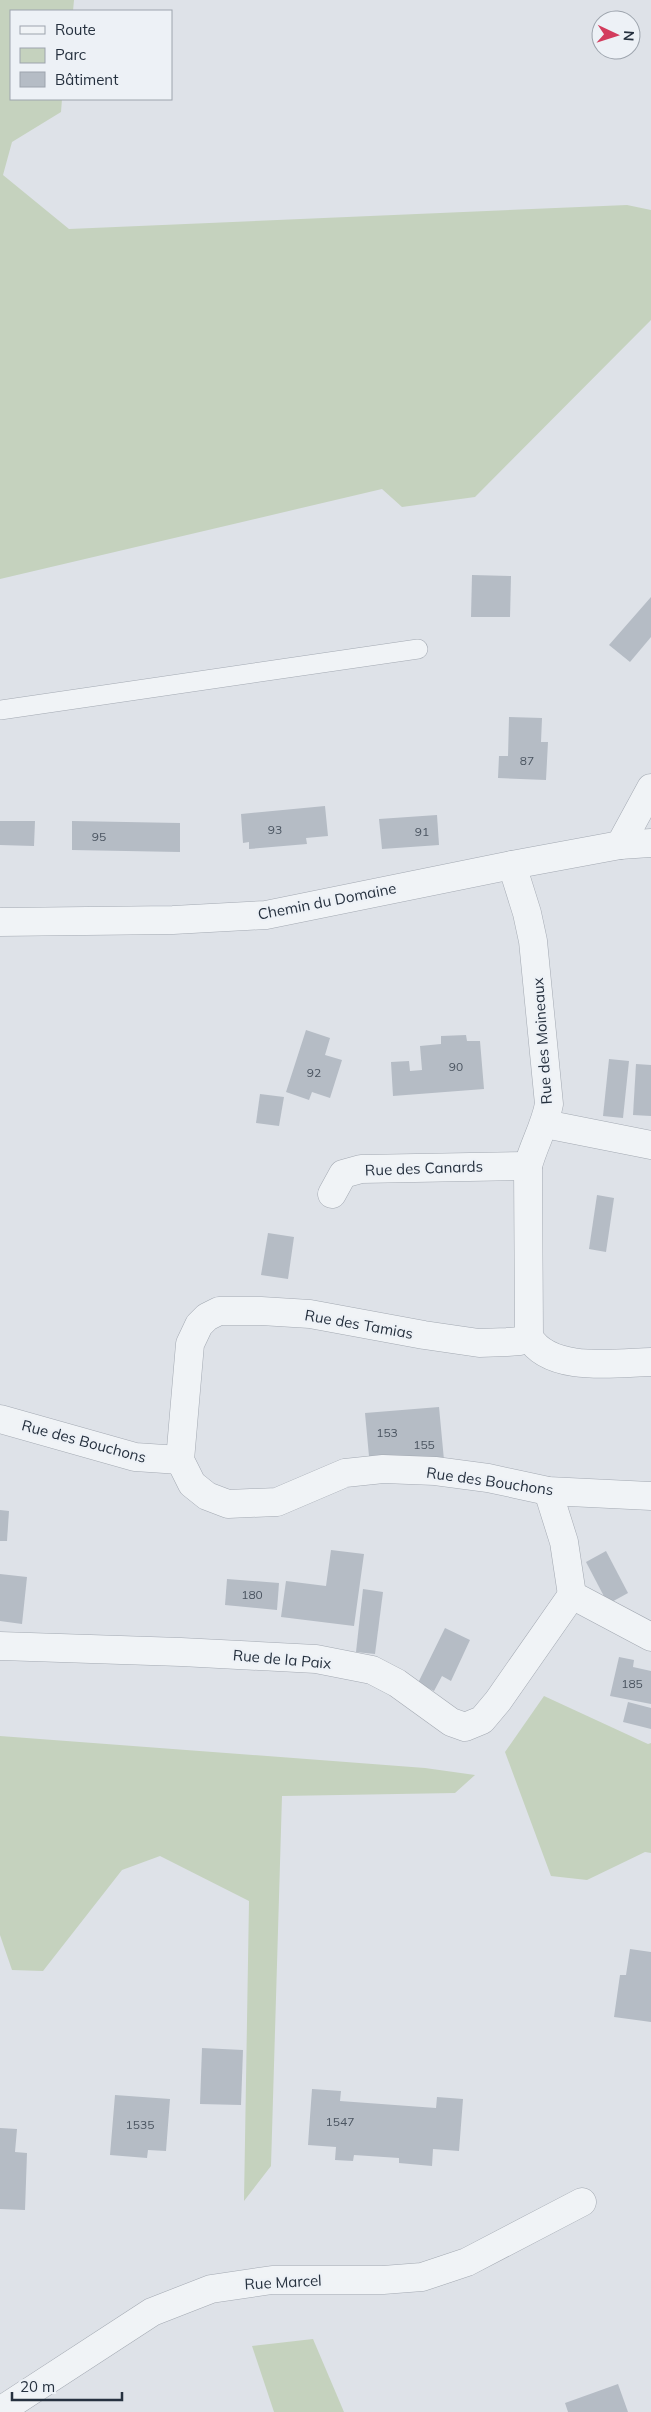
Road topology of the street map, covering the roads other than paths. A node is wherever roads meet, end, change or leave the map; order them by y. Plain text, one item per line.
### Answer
1 (418, 649) dead end
2 (0, 710) edge
3 (651, 788) edge
4 (651, 843) edge
5 (620, 845) junction
6 (512, 865) junction
7 (0, 922) edge
8 (545, 1124) junction
9 (651, 1145) edge
10 (528, 1166) junction
11 (332, 1194) dead end
12 (529, 1337) junction
13 (651, 1362) edge
14 (0, 1419) edge
15 (180, 1460) junction
16 (548, 1491) junction
17 (651, 1496) edge
18 (572, 1595) junction
19 (651, 1637) edge
20 (0, 1646) edge
21 (582, 2202) dead end
22 (0, 2411) edge

1 - 2 lane
3 - 5 street
4 - 5 street, Chemin du Domaine
5 - 6 street, Chemin du Domaine
6 - 7 street, Chemin du Domaine
6 - 8 street, Rue des Moineaux
8 - 9 street
8 - 10 street, Rue des Moineaux
10 - 11 street, Rue des Canards
10 - 12 street, Rue des Moineaux
12 - 13 street
12 - 15 street, Rue des Tamias
14 - 15 street, Rue des Bouchons
15 - 16 street, Rue des Bouchons
16 - 17 street, Rue des Bouchons
16 - 18 street
18 - 19 street
18 - 20 street, Rue de la Paix
21 - 22 street, Rue Marcel

